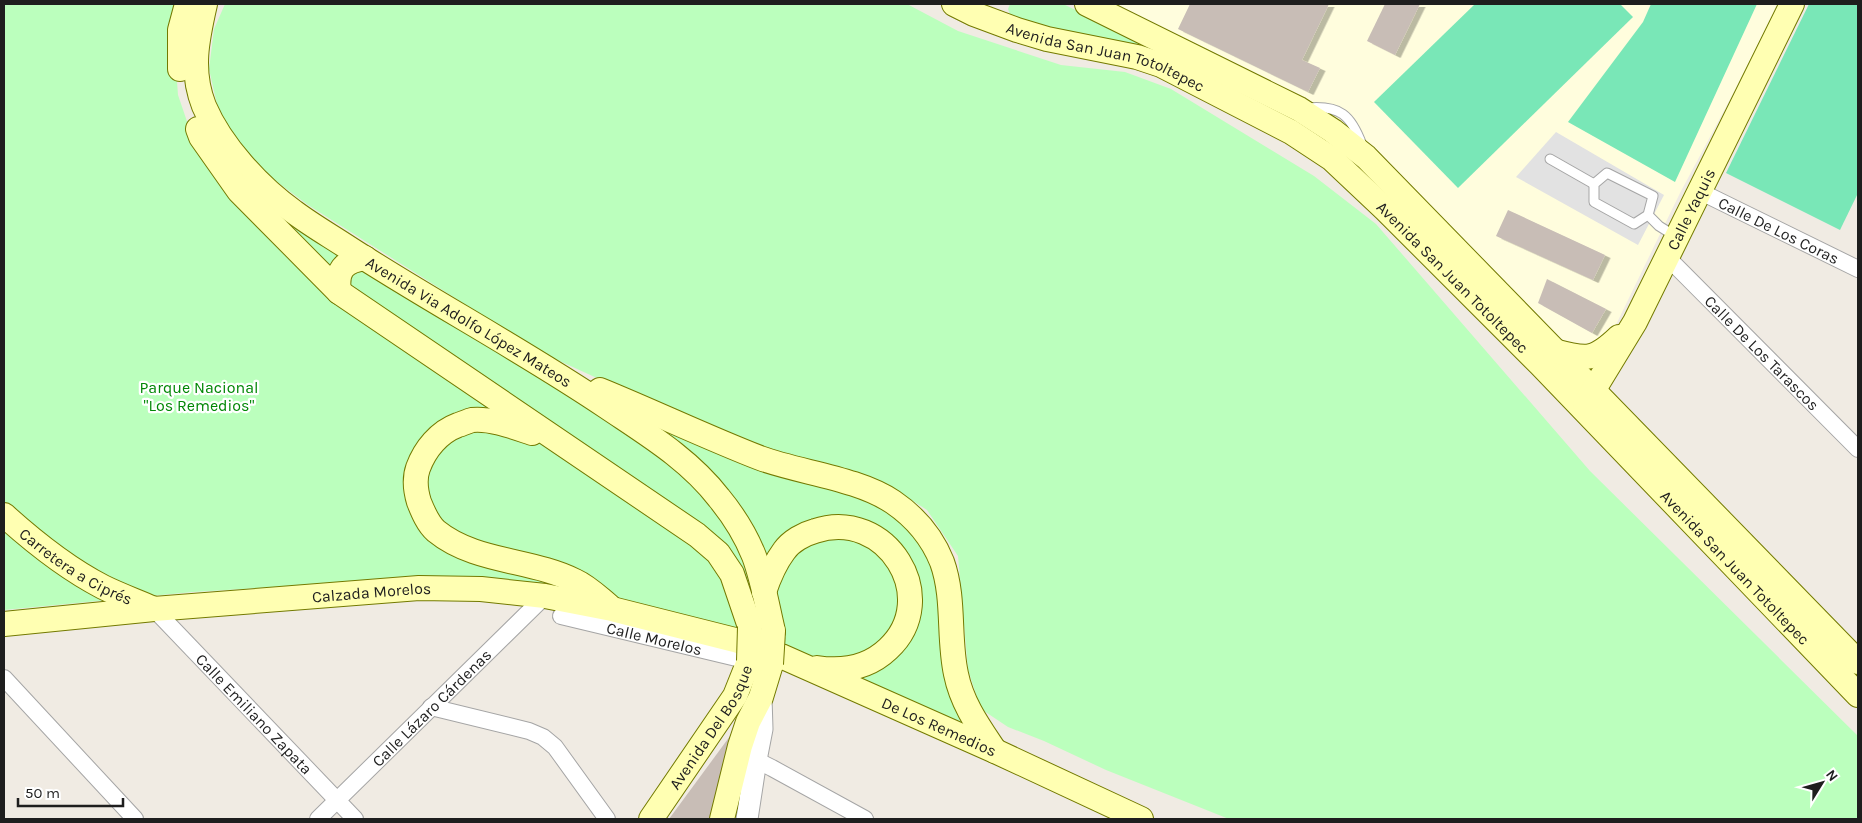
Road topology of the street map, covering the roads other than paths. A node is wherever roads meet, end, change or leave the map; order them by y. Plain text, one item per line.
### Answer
1 (187, 4) edge
2 (206, 4) edge
3 (954, 4) edge
4 (1087, 4) edge
5 (1792, 4) edge
6 (989, 12) edge
7 (1550, 159) dead end
8 (1594, 184) junction
9 (1699, 191) junction
10 (1648, 215) junction
11 (1672, 247) junction
12 (364, 258) junction
13 (1858, 269) edge
14 (339, 292) junction
15 (1635, 322) junction
16 (1554, 351) junction
17 (548, 367) junction
18 (1588, 399) junction
19 (556, 440) junction
20 (1858, 449) edge
21 (4, 515) edge
22 (764, 592) junction
23 (545, 596) junction
24 (154, 609) junction
25 (612, 609) junction
26 (561, 616) dead end
27 (4, 624) edge
28 (742, 634) junction
29 (1858, 662) edge
30 (760, 663) junction
31 (802, 666) junction
32 (4, 678) edge
33 (1858, 695) edge
34 (761, 697) junction
35 (431, 707) junction
36 (995, 751) junction
37 (756, 760) junction
38 (337, 801) junction
39 (135, 819) edge
40 (318, 819) edge
41 (354, 819) edge
42 (607, 819) edge
43 (651, 819) edge
44 (722, 819) edge
45 (747, 819) edge
46 (865, 819) edge
47 (1141, 819) edge

1 - 14 main road
2 - 12 main road, Avenida Via Adolfo López Mateos
3 - 6 main road, Avenida San Juan Totoltepec
4 - 16 main road, Avenida San Juan Totoltepec
5 - 9 main road, Calle Yaquis
6 - 18 main road, Avenida San Juan Totoltepec
7 - 8 lane
8 - 10 lane
8 - 10 lane
9 - 11 main road, Calle Yaquis
9 - 13 street, Calle De Los Coras
10 - 11 lane
11 - 15 main road, Calle Yaquis
11 - 20 street, Calle De Los Tarascos
12 - 14 main road
12 - 17 main road, Avenida Via Adolfo López Mateos
14 - 19 main road
15 - 16 main road
15 - 18 main road, Calle Yaquis
16 - 18 main road, Avenida San Juan Totoltepec
17 - 22 main road, Avenida Via Adolfo López Mateos
17 - 36 main road
18 - 29 main road, Avenida San Juan Totoltepec
18 - 33 main road, Avenida San Juan Totoltepec
19 - 25 main road
19 - 28 main road
21 - 24 main road, Carretera a Ciprés
22 - 30 main road, Avenida Via Adolfo López Mateos, bridge
22 - 31 main road
23 - 24 main road, Calzada Morelos
23 - 25 main road, Calzada Morelos
23 - 35 street, Calle Lázaro Cárdenas
24 - 27 main road, Calzada Morelos
24 - 38 street, Calle Emiliano Zapata
25 - 28 main road, Calzada Morelos
26 - 30 street, Calle Morelos
28 - 30 main road, Avenida Del Bosque, bridge
28 - 31 main road, De Los Remedios
30 - 34 main road
30 - 43 main road, Avenida Del Bosque
31 - 36 main road, De Los Remedios
32 - 39 street
34 - 37 street
34 - 44 main road
35 - 38 street, Calle Lázaro Cárdenas
35 - 42 street
36 - 47 main road, De Los Remedios
37 - 45 street
37 - 46 street
38 - 40 street, Calle Lázaro Cárdenas
38 - 41 street, Calle Emiliano Zapata

